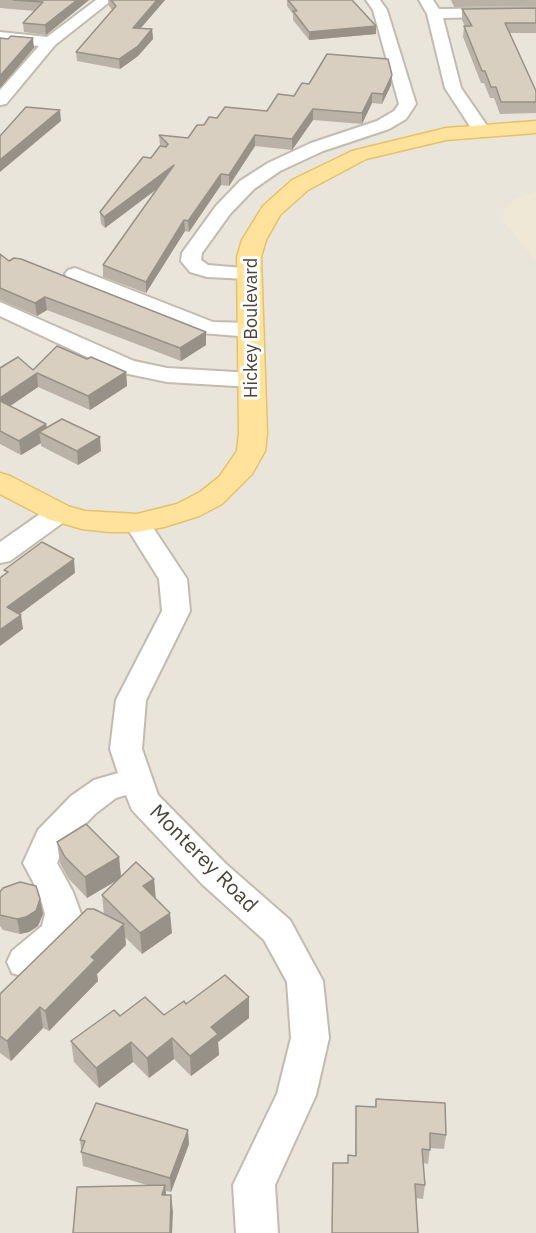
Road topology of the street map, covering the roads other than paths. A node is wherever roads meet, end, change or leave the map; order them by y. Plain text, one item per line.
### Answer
1 (105, 0) edge
2 (373, 0) edge
3 (430, 7) edge
4 (536, 12) edge
5 (0, 37) edge
6 (50, 42) junction
7 (0, 100) edge
8 (536, 127) edge
9 (481, 130) junction
10 (248, 273) junction
11 (75, 274) dead end
12 (0, 308) edge
13 (250, 330) junction
14 (252, 380) junction
15 (0, 482) edge
16 (59, 513) junction
17 (137, 523) junction
18 (0, 555) edge
19 (136, 779) junction
20 (25, 962) dead end
21 (257, 1233) edge

1 - 6 street
2 - 10 street
3 - 4 street
3 - 9 street
5 - 6 street
6 - 7 street
8 - 9 main road, Hickey Boulevard
9 - 10 main road, Hickey Boulevard
10 - 13 main road, Hickey Boulevard
11 - 13 street
12 - 14 street
13 - 14 main road, Hickey Boulevard
14 - 17 main road, Hickey Boulevard
15 - 16 main road
16 - 17 main road
16 - 18 street
17 - 19 street, Monterey Road
19 - 20 street
19 - 21 street, Monterey Road

